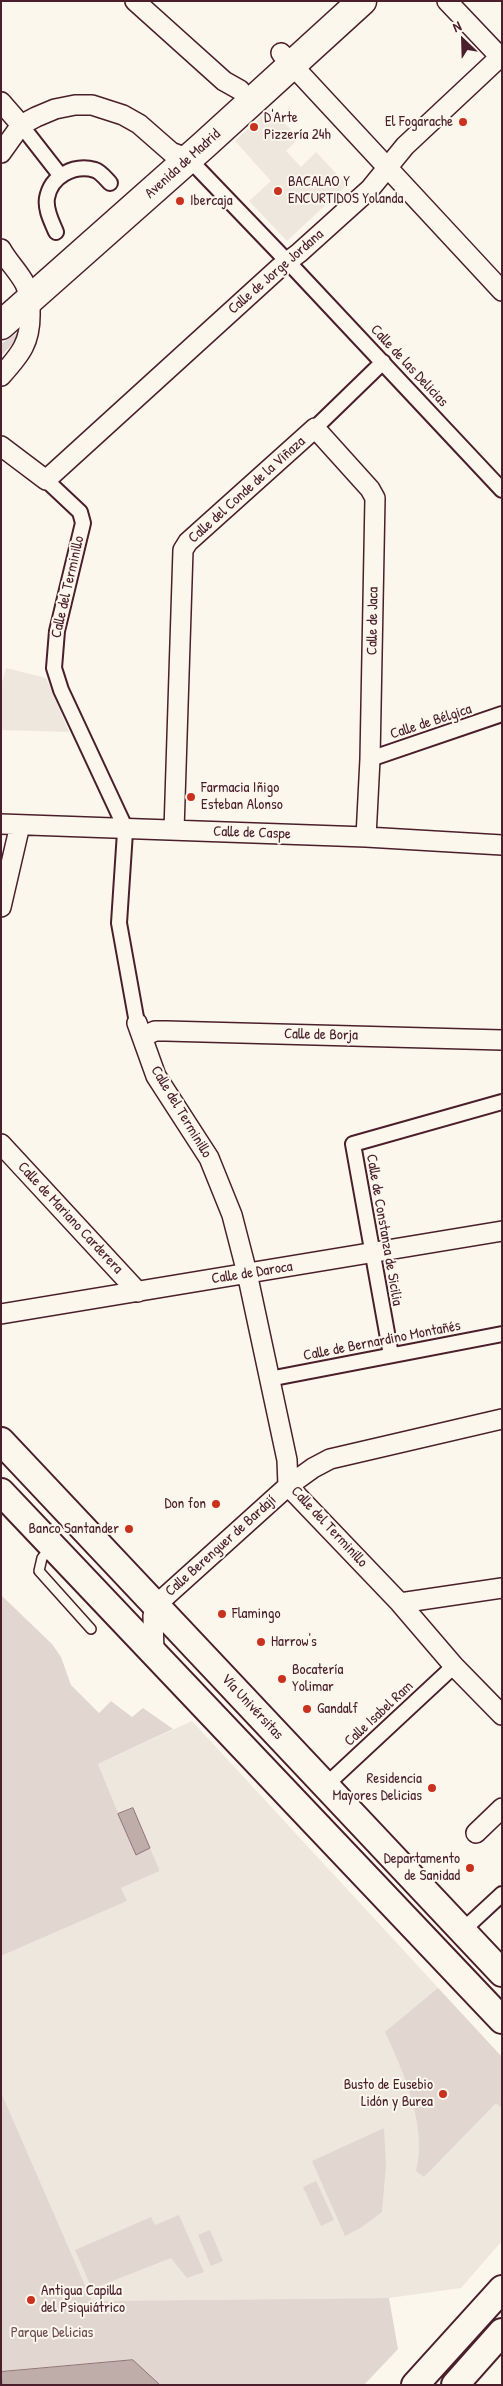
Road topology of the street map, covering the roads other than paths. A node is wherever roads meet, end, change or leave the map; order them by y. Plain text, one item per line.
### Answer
1 (337, 1) edge
2 (362, 1) edge
3 (447, 1) edge
4 (137, 2) edge
5 (501, 58) edge
6 (286, 59) junction
7 (240, 90) junction
8 (1, 102) edge
9 (21, 125) junction
10 (1, 153) edge
11 (180, 156) junction
12 (386, 167) junction
13 (60, 175) junction
14 (110, 183) dead end
15 (56, 232) dead end
16 (1, 249) edge
17 (502, 291) edge
18 (27, 292) junction
19 (1, 304) edge
20 (1, 325) edge
21 (383, 362) junction
22 (1, 376) edge
23 (315, 428) junction
24 (1, 446) edge
25 (46, 480) junction
26 (502, 490) edge
27 (502, 714) edge
28 (370, 759) junction
29 (10, 824) edge
30 (125, 828) junction
31 (174, 830) junction
32 (366, 837) junction
33 (502, 845) edge
34 (1, 907) edge
35 (140, 1030) junction
36 (502, 1040) edge
37 (502, 1102) edge
38 (1, 1144) edge
39 (502, 1232) edge
40 (372, 1254) junction
41 (247, 1273) junction
42 (138, 1292) junction
43 (1, 1314) edge
44 (502, 1334) edge
45 (391, 1355) junction
46 (269, 1379) junction
47 (502, 1419) edge
48 (1, 1441) edge
49 (288, 1486) junction
50 (1, 1492) edge
51 (52, 1546) junction
52 (502, 1588) edge
53 (400, 1603) junction
54 (156, 1605) junction
55 (91, 1629) dead end
56 (154, 1653) junction
57 (454, 1666) junction
58 (502, 1715) edge
59 (326, 1786) junction
60 (502, 1808) edge
61 (476, 1833) dead end
62 (502, 1894) edge
63 (462, 1931) junction
64 (502, 1974) edge
65 (502, 2020) edge
66 (502, 2289) edge
67 (502, 2332) edge
68 (415, 2385) edge
69 (455, 2385) edge

1 - 6 main road, Avenida de Madrid
2 - 6 main road, Avenida de Madrid
3 - 5 street
4 - 7 street
5 - 12 street, Calle de Jorge Jordana
6 - 7 main road, Avenida de Madrid
6 - 11 main road, Avenida de Madrid
6 - 12 street
7 - 11 main road, Avenida de Madrid
8 - 9 street
9 - 10 street
9 - 11 street
9 - 13 street
11 - 18 main road, Avenida de Madrid
11 - 21 street, Calle de las Delicias
12 - 17 street
12 - 25 street, Calle de Jorge Jordana
13 - 14 street
13 - 15 street
16 - 18 street
18 - 19 main road, Avenida de Madrid
18 - 20 main road, Avenida de Madrid
18 - 22 street
21 - 23 street, Calle del Conde de la Viñaza
21 - 26 street, Calle de las Delicias
23 - 28 street, Calle de Jaca
23 - 31 street, Calle del Conde de la Viñaza
24 - 25 street, Calle del Terminillo
25 - 30 street, Calle del Terminillo
27 - 28 street, Calle de Bélgica
28 - 32 street, Calle de Jaca
29 - 30 street, Calle de Caspe
29 - 34 street
30 - 31 street, Calle de Caspe
30 - 35 street, Calle del Terminillo
31 - 32 street, Calle de Caspe
32 - 33 street, Calle de Caspe
35 - 36 street, Calle de Borja
35 - 41 street, Calle del Terminillo
37 - 40 street, Calle de Constanza de Sicilia
38 - 42 street, Calle de Mariano Carderera
39 - 40 street, Calle de Daroca
40 - 41 street, Calle de Daroca
40 - 45 street, Calle de Constanza de Sicilia
41 - 42 street, Calle de Daroca
41 - 46 street, Calle del Terminillo
42 - 43 street, Calle de Daroca
44 - 45 street, Calle de Bernardino Montañés
45 - 46 street, Calle de Bernardino Montañés
46 - 49 street, Calle del Terminillo
47 - 49 street, Calle Berenguer de Bardají
48 - 54 main road, Vía Univérsitas
49 - 53 street, Calle del Terminillo
49 - 54 street, Calle Berenguer de Bardají
50 - 51 main road
51 - 55 lane
51 - 56 main road
52 - 53 street
53 - 57 street, Calle del Terminillo
54 - 56 street, Calle Berenguer de Bardají
54 - 59 main road, Vía Univérsitas
56 - 65 main road
57 - 58 street, Calle del Terminillo
57 - 59 street, Calle Isabel Ram
59 - 63 main road, Vía Univérsitas
60 - 61 street
62 - 63 street
63 - 64 main road, Vía Univérsitas
66 - 68 main road
67 - 69 main road

